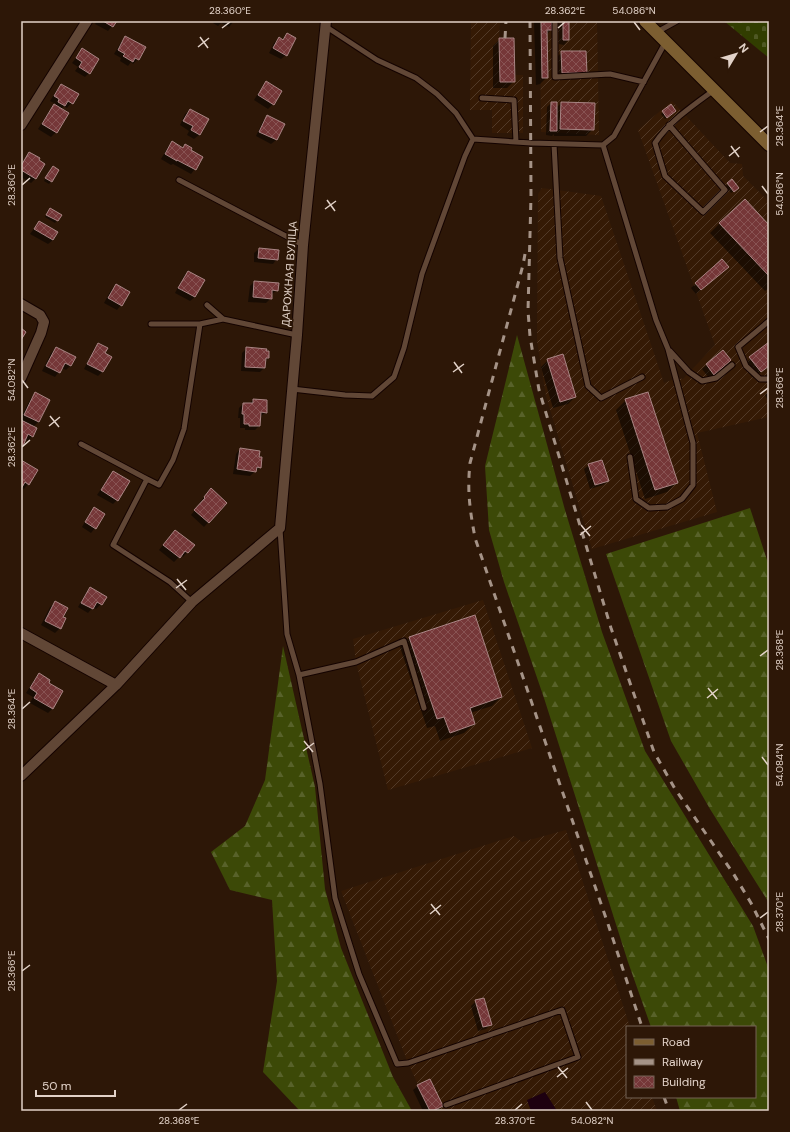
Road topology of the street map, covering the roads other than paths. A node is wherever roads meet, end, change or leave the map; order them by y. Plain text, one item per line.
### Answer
1 (87, 21) edge
2 (555, 21) edge
3 (646, 21) edge
4 (677, 21) edge
5 (323, 22) edge
6 (656, 32) junction
7 (666, 42) junction
8 (644, 82) junction
9 (714, 90) junction
10 (482, 98) dead end
11 (21, 125) edge
12 (669, 126) junction
13 (473, 139) junction
14 (516, 142) junction
15 (554, 144) junction
16 (603, 145) junction
17 (769, 145) edge
18 (179, 180) dead end
19 (303, 245) junction
20 (21, 304) edge
21 (207, 305) dead end
22 (223, 319) junction
23 (769, 321) edge
24 (151, 324) dead end
25 (200, 324) junction
26 (297, 335) junction
27 (668, 348) junction
28 (732, 365) dead end
29 (642, 377) dead end
30 (21, 378) edge
31 (769, 379) edge
32 (292, 389) junction
33 (81, 444) dead end
34 (630, 457) dead end
35 (147, 479) junction
36 (280, 528) junction
37 (192, 602) junction
38 (21, 633) edge
39 (300, 675) junction
40 (116, 684) junction
41 (424, 708) dead end
42 (21, 776) edge
43 (446, 1105) dead end

1 - 11 street
2 - 8 lane
3 - 6 main road
4 - 6 lane
5 - 13 lane
5 - 19 street, ДАРОЖНАЯ ВУЛІЦА
6 - 7 main road
7 - 8 lane
7 - 9 main road
8 - 16 lane
9 - 12 lane
9 - 17 main road
10 - 14 lane
12 - 12 lane
13 - 14 lane
13 - 32 lane
14 - 15 lane
15 - 16 lane
15 - 29 lane
16 - 27 lane
18 - 19 lane
19 - 26 street, ДАРОЖНАЯ ВУЛІЦА
20 - 30 street
21 - 22 lane
22 - 25 lane
22 - 26 lane
23 - 31 lane
24 - 25 lane
25 - 35 lane
26 - 32 street, ДАРОЖНАЯ ВУЛІЦА
27 - 28 lane
27 - 34 lane
32 - 36 street, ДАРОЖНАЯ ВУЛІЦА
33 - 35 lane
35 - 37 lane
36 - 37 street
36 - 39 lane
37 - 40 street
38 - 40 street
39 - 41 lane
39 - 43 lane
40 - 42 street

